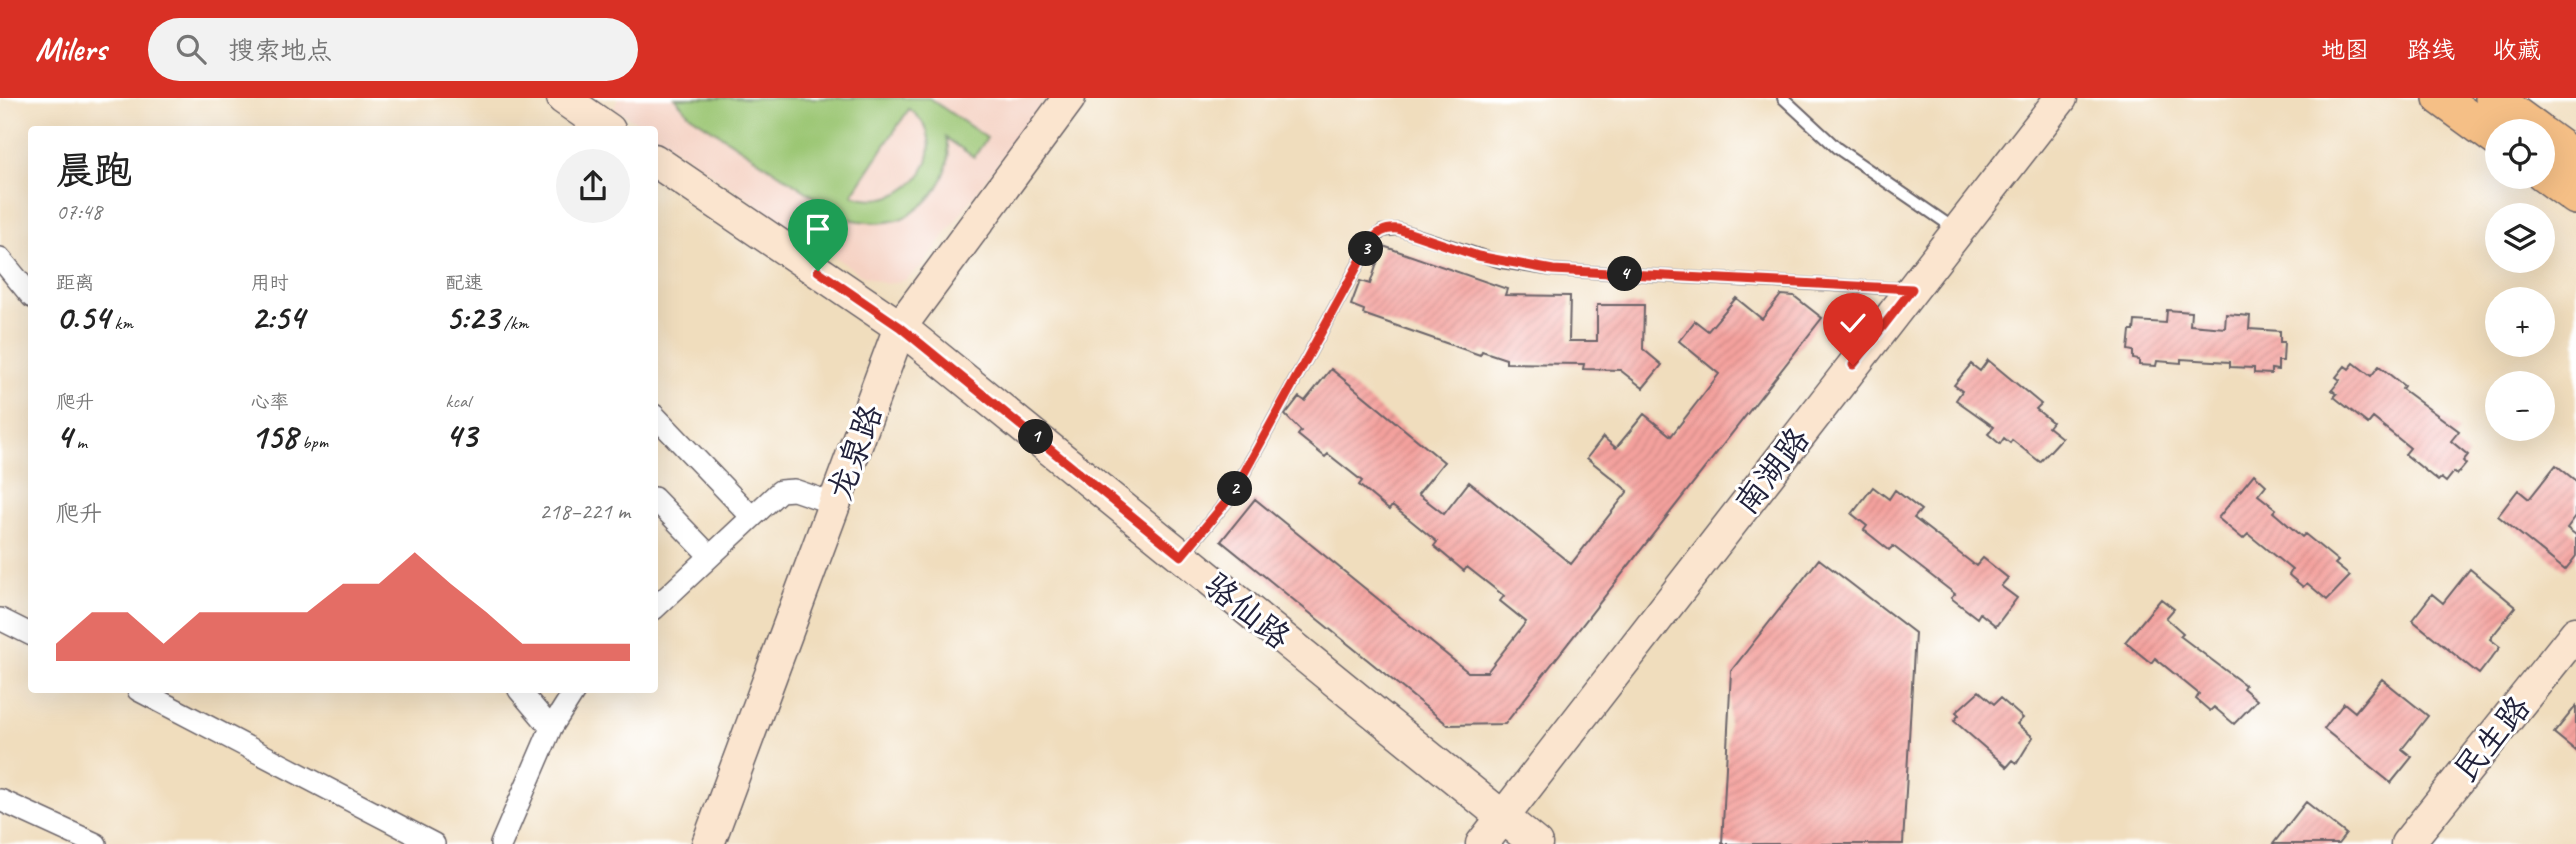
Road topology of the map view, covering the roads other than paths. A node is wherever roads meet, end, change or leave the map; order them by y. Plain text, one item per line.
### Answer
1 (563, 98) edge
2 (1069, 98) edge
3 (1783, 98) edge
4 (2061, 98) edge
5 (2441, 98) edge
6 (2493, 98) edge
7 (2522, 119) edge
8 (604, 126) edge
9 (2485, 130) edge
10 (2555, 144) edge
11 (2576, 159) edge
12 (658, 163) edge
13 (2555, 182) edge
14 (2576, 197) edge
15 (1958, 230) junction
16 (0, 258) edge
17 (1912, 289) junction
18 (28, 292) edge
19 (900, 327) junction
20 (658, 419) edge
21 (658, 502) edge
22 (835, 504) junction
23 (752, 517) junction
24 (710, 556) junction
25 (1181, 556) junction
26 (659, 595) edge
27 (0, 619) edge
28 (28, 633) edge
29 (2576, 633) edge
30 (144, 693) edge
31 (522, 693) edge
32 (573, 693) edge
33 (551, 728) junction
34 (0, 800) edge
35 (1501, 816) junction
36 (96, 844) edge
37 (434, 844) edge
38 (501, 844) edge
39 (708, 844) edge
40 (1482, 844) edge
41 (1536, 844) edge
42 (2407, 844) edge

1 - 8 main road
2 - 19 main road, 龙泉路
3 - 15 lane
4 - 15 main road, 南湖路
5 - 9 main road
6 - 7 main road
10 - 11 main road
12 - 19 main road, 骆仙路
13 - 14 main road
15 - 17 main road, 南湖路
16 - 18 street
17 - 25 lane
17 - 35 main road, 南湖路
19 - 22 main road, 龙泉路
19 - 25 main road, 骆仙路
20 - 23 street
21 - 24 street
22 - 23 street
22 - 39 main road, 龙泉路
23 - 24 street
24 - 26 street
25 - 35 main road, 骆仙路
27 - 28 street
29 - 42 main road, 民生路
30 - 37 street
31 - 33 street
32 - 33 street
33 - 38 street
34 - 36 street
35 - 40 main road, 南湖路
35 - 41 main road

